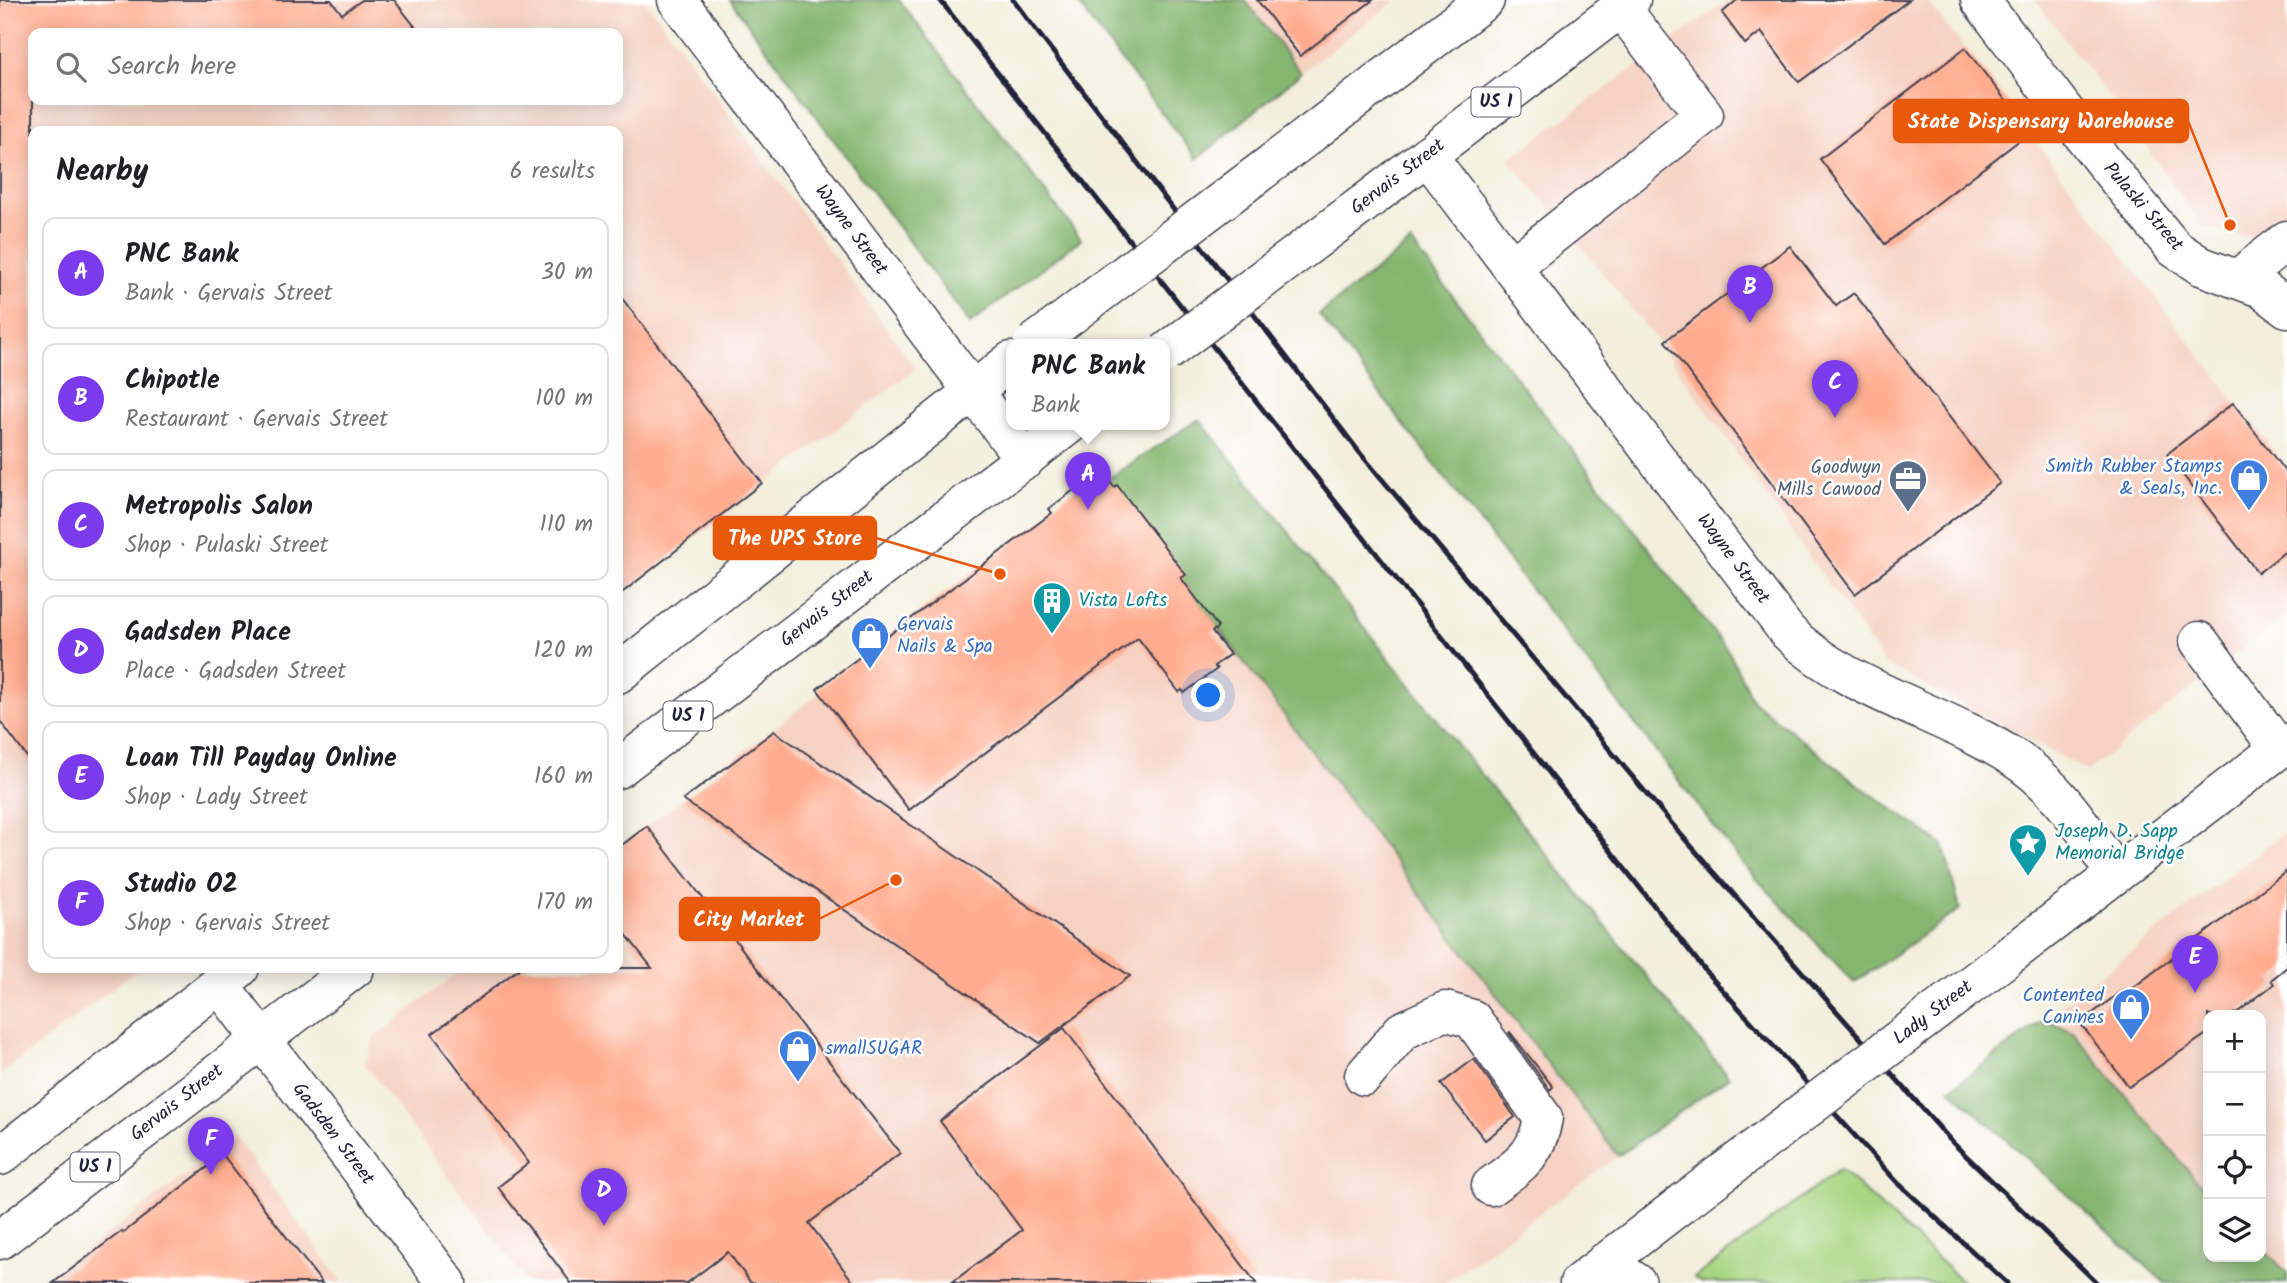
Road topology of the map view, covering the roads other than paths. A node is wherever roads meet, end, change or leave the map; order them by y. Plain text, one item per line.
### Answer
1 (677, 0) edge
2 (1485, 0) edge
3 (1980, 0) edge
4 (1626, 4) edge
5 (1427, 155) junction
6 (2287, 240) edge
7 (1513, 266) junction
8 (2239, 278) junction
9 (2287, 308) edge
10 (1040, 339) edge
11 (1170, 349) edge
12 (1006, 365) edge
13 (974, 391) junction
14 (1062, 430) edge
15 (1025, 460) junction
16 (2199, 641) dead end
17 (623, 670) edge
18 (2283, 746) edge
19 (623, 765) edge
20 (2115, 873) junction
21 (348, 973) edge
22 (229, 976) edge
23 (261, 1039) junction
24 (1364, 1076) dead end
25 (0, 1156) edge
26 (1491, 1185) dead end
27 (0, 1240) edge
28 (1592, 1272) edge
29 (447, 1283) edge
30 (1637, 1283) edge

1 - 13 main road, Wayne Street
2 - 10 main road, bridge
3 - 8 main road, Pulaski Street
4 - 5 main road, Gervais Street / US 1
4 - 7 main road
5 - 7 main road, Wayne Street
5 - 11 main road, Gervais Street / US 1, bridge
6 - 8 main road
7 - 20 main road, Wayne Street
8 - 9 main road, Pulaski Street
12 - 13 main road
13 - 15 main road, Wayne Street
13 - 17 main road
14 - 15 main road, Gervais Street / US 1
15 - 19 main road, Gervais Street / US 1
16 - 18 main road
18 - 20 main road, Lady Street
20 - 28 main road, Lady Street, bridge
21 - 23 main road, Gervais Street / US 1
22 - 23 main road, Gadsden Street
22 - 25 main road
23 - 27 main road, Gervais Street / US 1
23 - 29 main road, Gadsden Street
24 - 26 main road
28 - 30 main road

